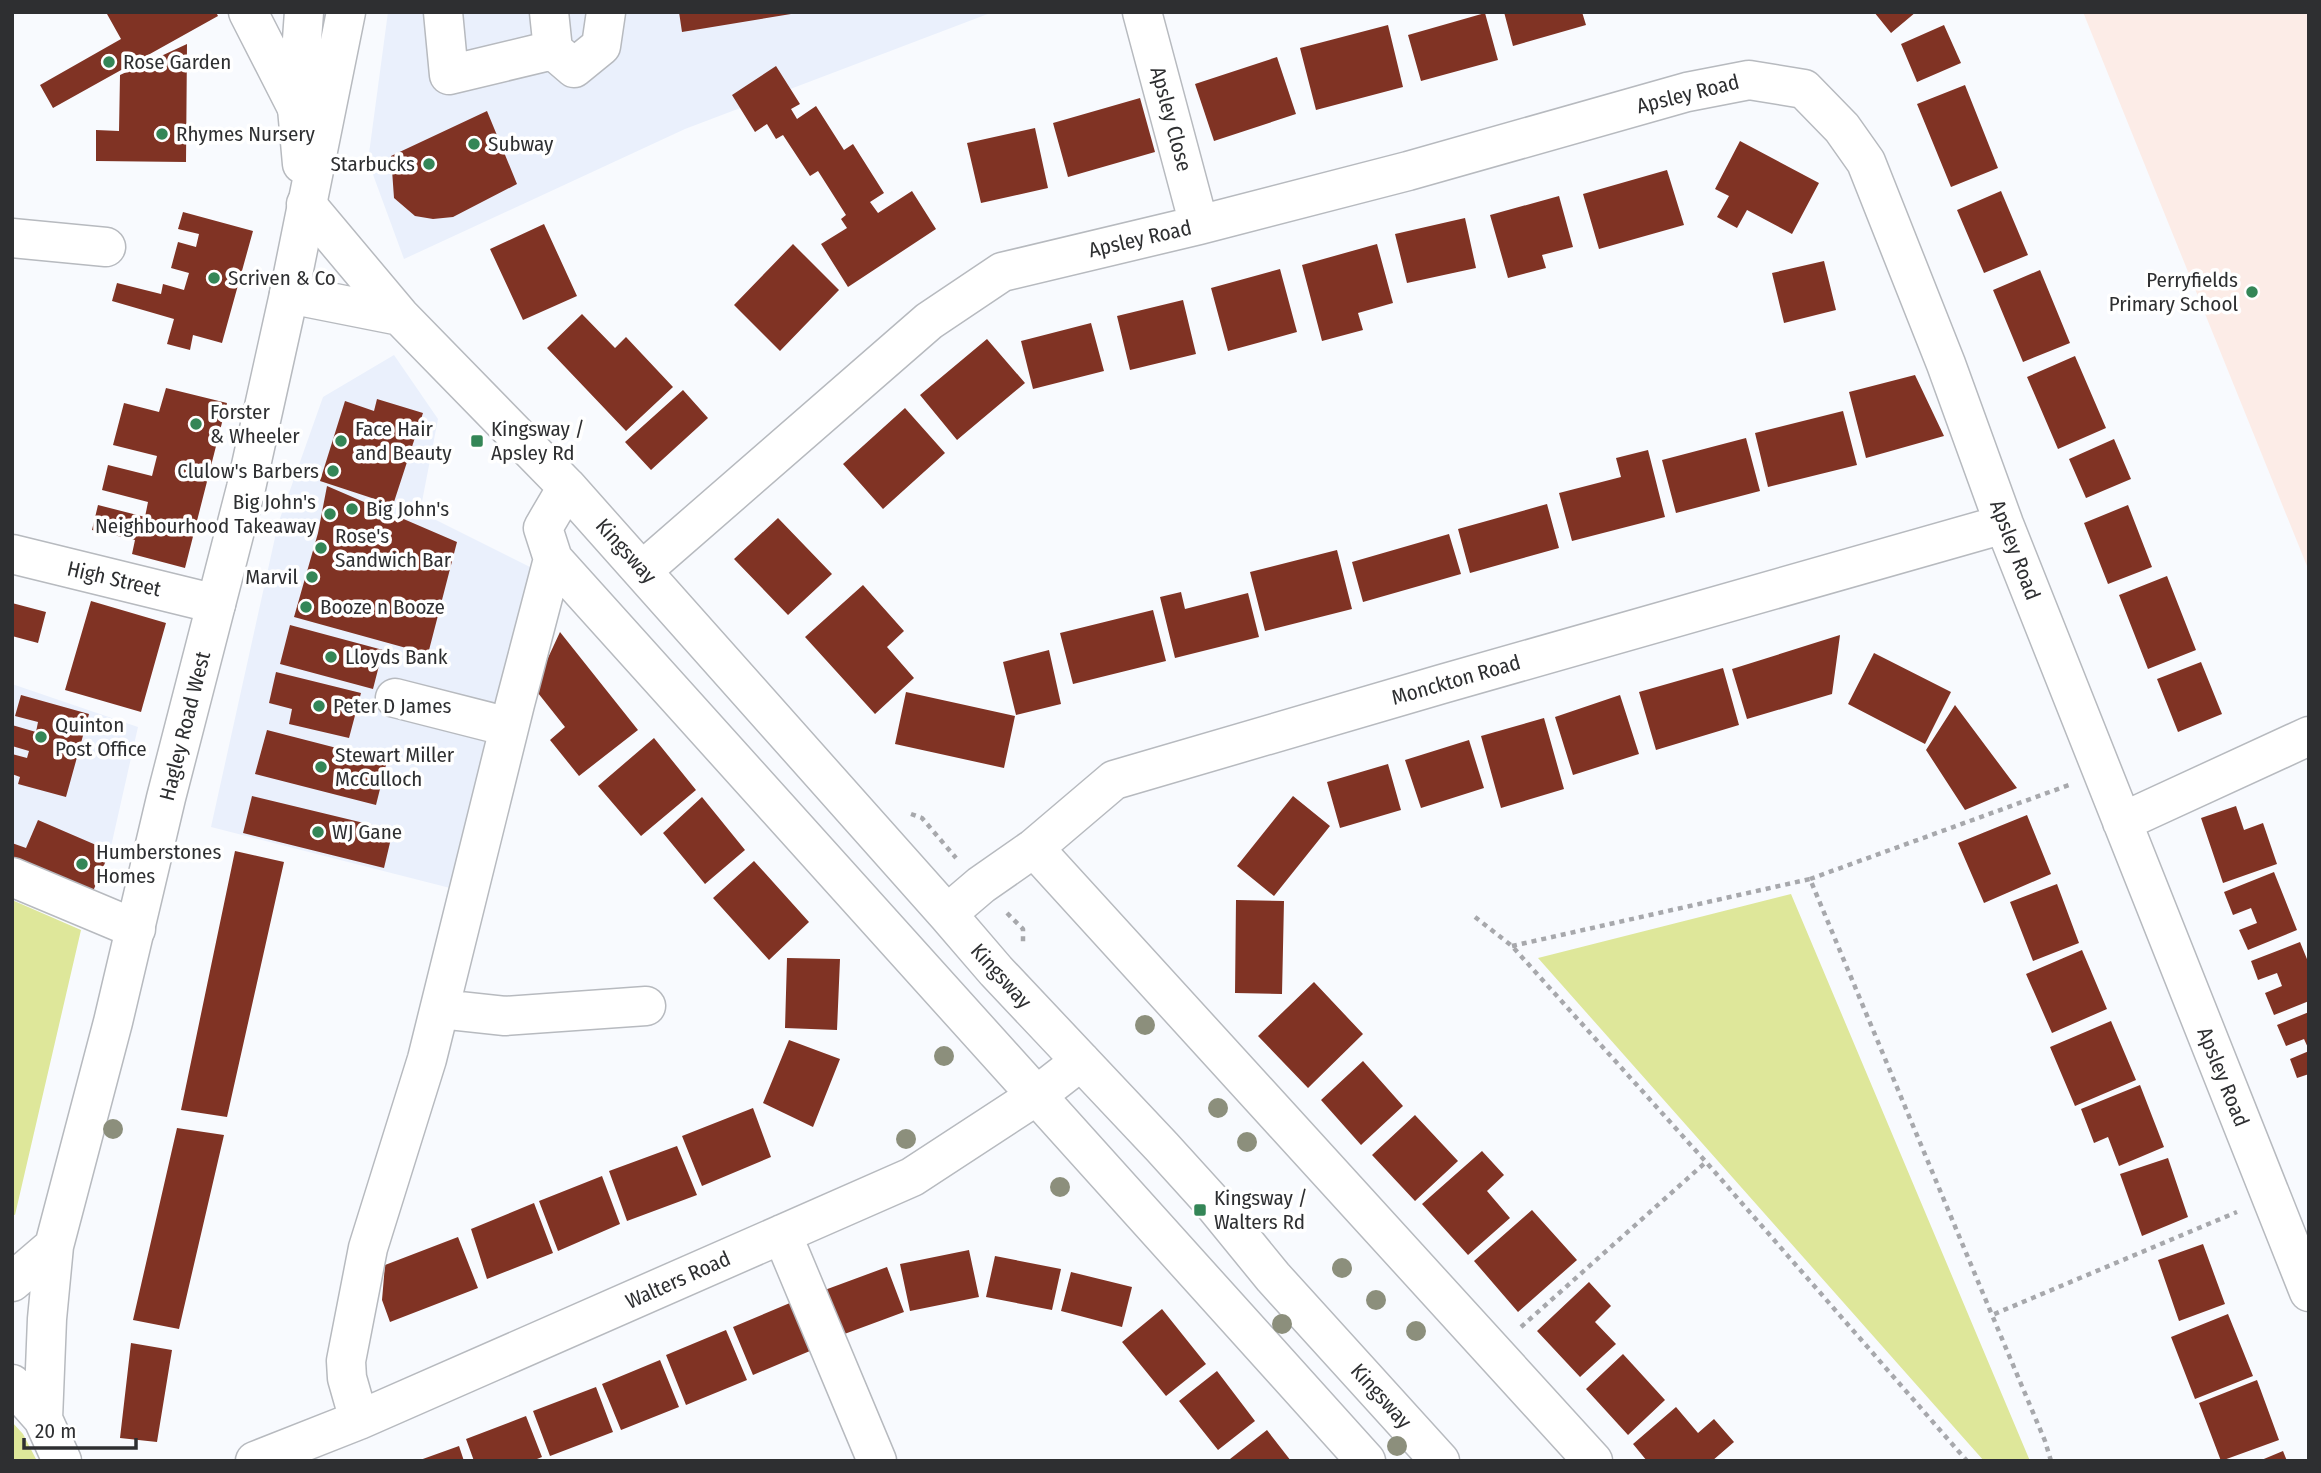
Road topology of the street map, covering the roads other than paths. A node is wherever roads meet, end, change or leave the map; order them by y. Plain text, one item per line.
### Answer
1 (248, 12) edge
2 (257, 12) edge
3 (345, 12) edge
4 (443, 12) edge
5 (550, 12) edge
6 (606, 12) edge
7 (1142, 12) edge
8 (309, 16) edge
9 (552, 50) junction
10 (297, 108) junction
11 (306, 204) junction
12 (1199, 225) junction
13 (12, 238) edge
14 (106, 247) dead end
15 (289, 294) junction
16 (400, 316) junction
17 (568, 487) junction
18 (2004, 524) junction
19 (12, 554) edge
20 (554, 559) junction
21 (643, 570) junction
22 (216, 604) junction
23 (395, 698) dead end
24 (509, 727) junction
25 (2309, 736) edge
26 (2122, 822) junction
27 (1034, 848) junction
28 (12, 877) edge
29 (947, 914) junction
30 (136, 929) junction
31 (646, 1006) dead end
32 (440, 1009) junction
33 (1081, 1061) junction
34 (1036, 1096) junction
35 (782, 1234) junction
36 (54, 1246) junction
37 (12, 1282) edge
38 (2309, 1292) edge
39 (12, 1384) edge
40 (43, 1419) junction
41 (359, 1420) junction
42 (302, 1451) edge
43 (62, 1461) edge
44 (255, 1461) edge
45 (877, 1461) edge
46 (1366, 1461) edge
47 (1440, 1461) edge
48 (1593, 1461) edge

1 - 10 main road
2 - 8 main road
3 - 11 main road, Hagley Road West
4 - 9 main road
5 - 9 main road
6 - 9 main road
7 - 12 main road, Apsley Close
8 - 10 main road, Hagley Road West
10 - 11 main road, Hagley Road West
11 - 15 main road, Hagley Road West
11 - 16 main road, Kingsway
12 - 18 main road, Apsley Road
12 - 21 main road, Apsley Road
13 - 14 main road
15 - 16 main road
15 - 22 main road, Hagley Road West
16 - 17 main road, Kingsway
17 - 20 main road
17 - 21 main road, Kingsway
18 - 26 main road, Apsley Road
18 - 27 main road, Monckton Road
19 - 22 main road, High Street
20 - 24 main road
20 - 34 main road
21 - 29 main road, Kingsway
22 - 30 main road, Hagley Road West
23 - 24 main road
24 - 32 main road
25 - 26 main road
26 - 38 main road, Apsley Road
27 - 29 main road, Monckton Road
27 - 48 main road
28 - 30 main road
29 - 33 main road, Kingsway
30 - 36 main road, Hagley Road West
31 - 32 main road
32 - 41 main road
33 - 34 main road, Walters Road
33 - 47 main road, Kingsway
34 - 35 main road, Walters Road
34 - 46 main road
35 - 41 main road, Walters Road
35 - 45 main road
36 - 37 main road
36 - 40 main road, Hagley Road West
39 - 40 main road
40 - 43 main road
41 - 42 main road, Walters Road
42 - 44 main road, Walters Road

